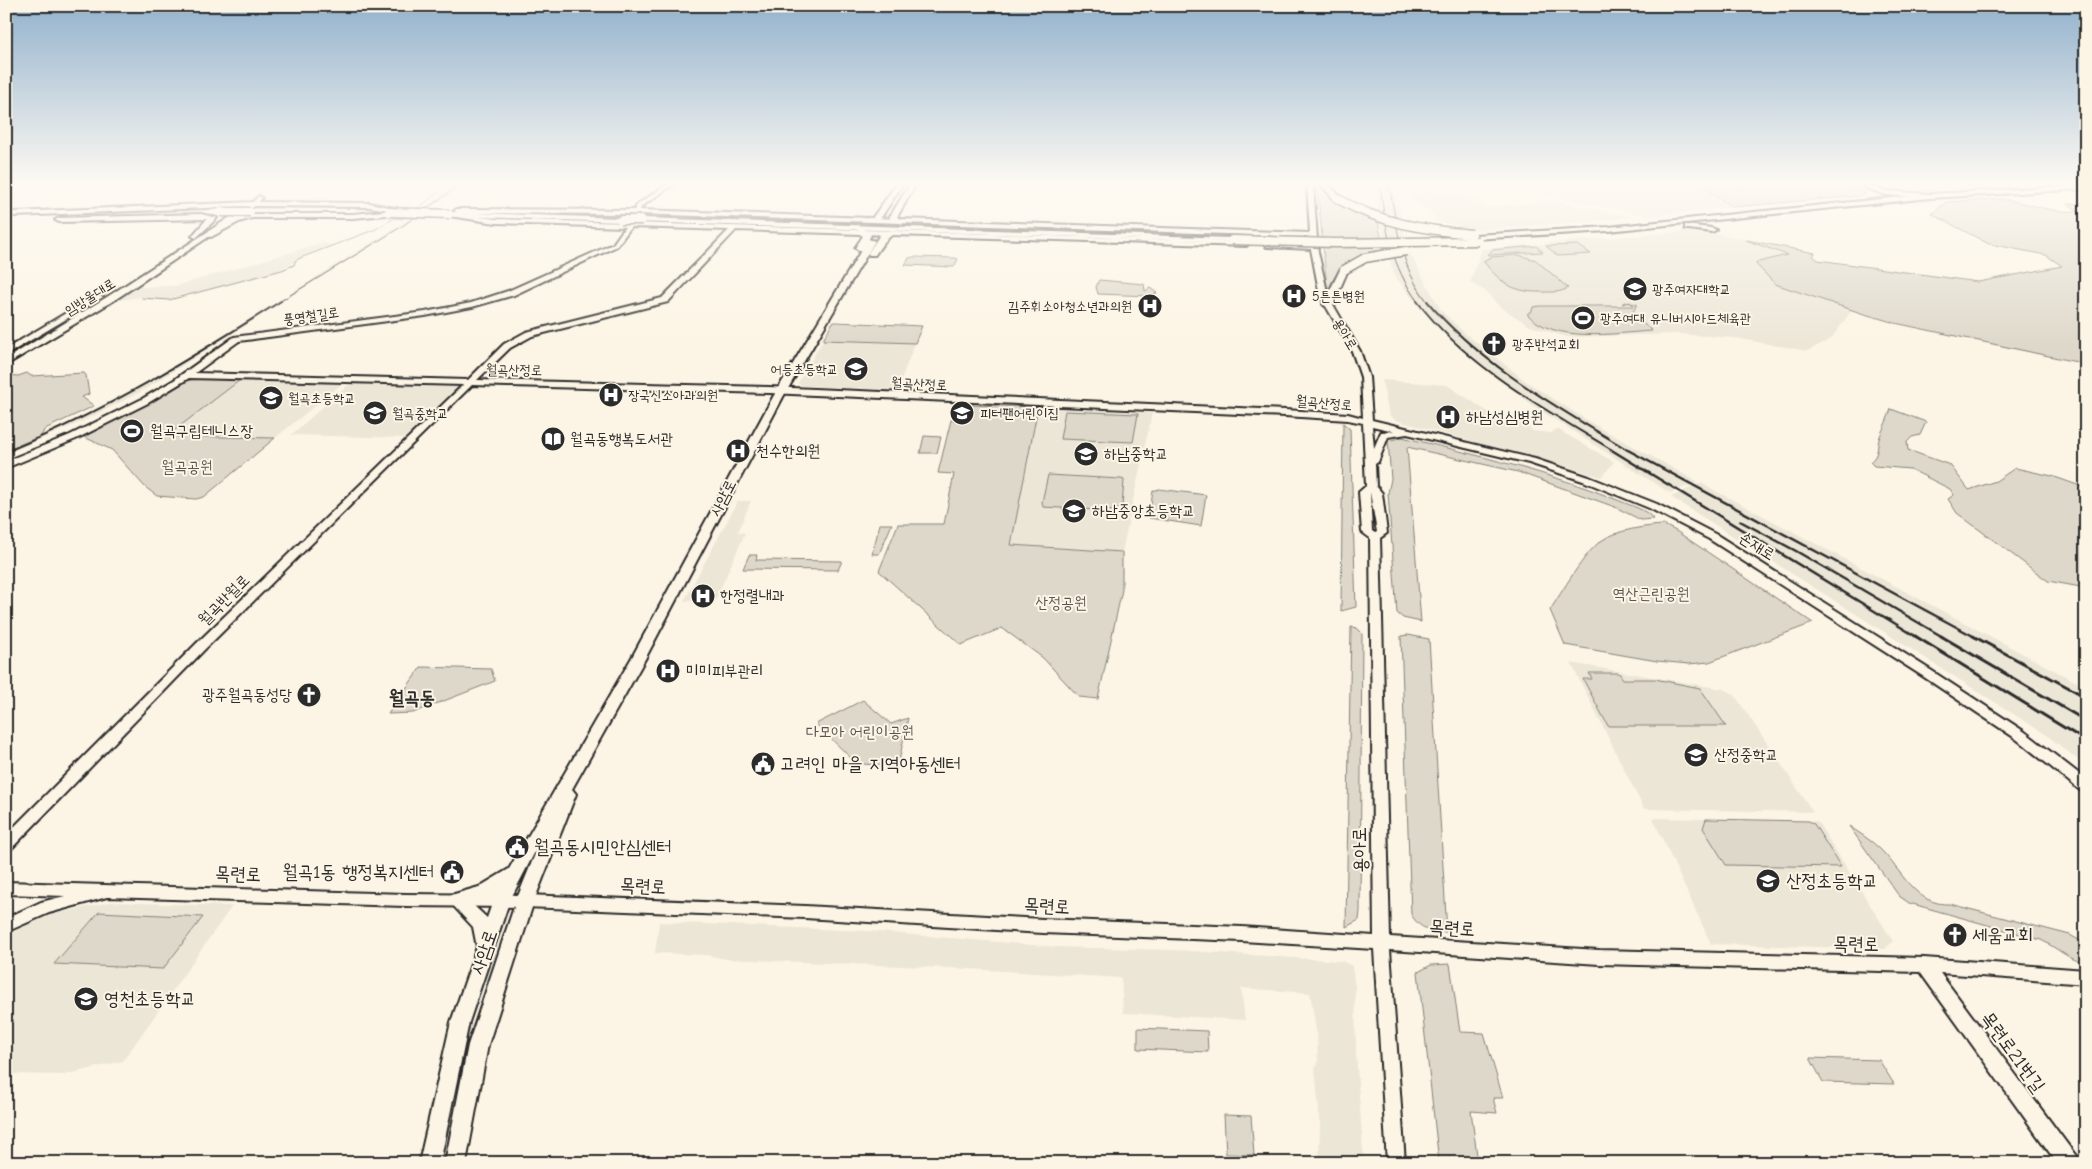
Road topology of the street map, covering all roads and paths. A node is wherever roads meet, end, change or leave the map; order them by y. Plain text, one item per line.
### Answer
1 (192, 239) edge
2 (203, 239) edge
3 (620, 239) edge
4 (724, 239) edge
5 (865, 239) tunnel mouth
6 (878, 239) edge
7 (881, 239) joint
8 (1095, 239) edge
9 (1213, 239) edge
10 (1224, 239) edge
11 (1232, 239) junction
12 (1286, 239) edge
13 (1315, 239) edge
14 (1477, 239) junction
15 (1482, 239) edge
16 (1503, 239) edge
17 (1275, 245) junction
18 (1315, 247) junction
19 (1318, 263) junction
20 (847, 282) junction
21 (110, 299) junction
22 (1328, 304) junction
23 (6, 353) edge
24 (6, 363) edge
25 (6, 370) edge
26 (186, 375) junction
27 (469, 383) junction
28 (782, 391) junction
29 (1368, 421) junction
30 (1422, 434) junction
31 (6, 465) edge
32 (1371, 468) junction
33 (582, 760) junction
34 (2086, 787) edge
35 (6, 845) edge
36 (518, 868) junction
37 (6, 888) edge
38 (123, 890) junction
39 (457, 900) junction
40 (501, 901) junction
41 (525, 901) junction
42 (6, 925) edge
43 (1382, 944) junction
44 (484, 950) junction
45 (1924, 966) junction
46 (2086, 977) edge
47 (429, 1163) edge
48 (455, 1163) edge
49 (1396, 1163) edge
50 (2069, 1163) edge

1 - 23 street, 임방울대로
2 - 21 street, 임방울대로
3 - 26 street, 풍영철길로
4 - 27 street, 월곡산정로
5 - 20 main road, 사암로
6 - 7 main road
7 - 20 main road
8 - 17 street
9 - 11 highway
10 - 11 highway
11 - 14 highway, bridge
12 - 17 street
13 - 18 street, 용아로
14 - 15 highway
14 - 16 highway
14 - 22 highway, bridge
17 - 18 street
17 - 19 street
18 - 19 street, 용아로
19 - 22 street, 용아로
20 - 28 main road, 사암로
21 - 24 street, 임방울대로
21 - 25 street
22 - 29 street, 용아로
26 - 27 street, 월곡산정로
26 - 31 street, 풍영철길로
27 - 28 street, 월곡산정로
27 - 35 street, 월곡반월로
28 - 29 street, 월곡산정로
28 - 33 main road, 사암로
29 - 30 street, 손재로
29 - 32 street, 용아로
30 - 32 street
30 - 34 street, 손재로
32 - 43 street, 용아로
33 - 36 main road, 사암로
33 - 41 main road, 사암로
36 - 39 main road
36 - 40 main road, 사암로
37 - 38 street, 목련로
38 - 39 street, 목련로
38 - 42 street
39 - 40 street, 목련로
39 - 44 main road
40 - 41 street, 목련로
40 - 44 main road, 사암로
41 - 43 street, 목련로
41 - 48 main road, 사암로
43 - 45 street, 목련로
43 - 49 street, 용아로
44 - 47 main road, 사암로
45 - 46 street, 목련로
45 - 50 street, 목련로21번길

